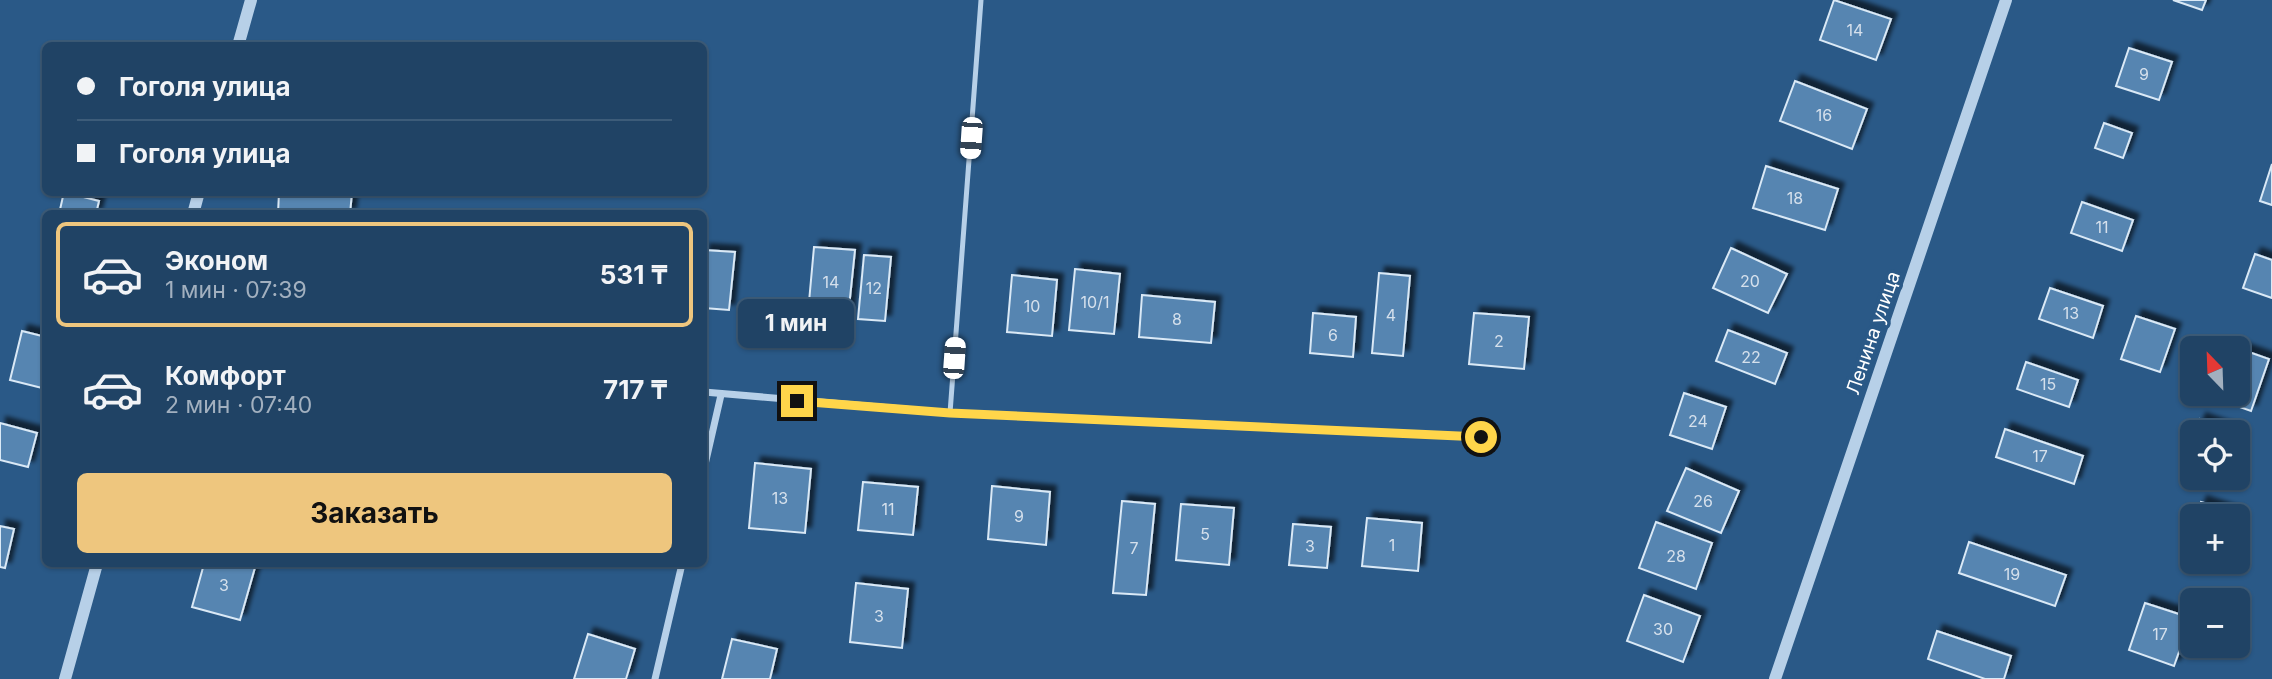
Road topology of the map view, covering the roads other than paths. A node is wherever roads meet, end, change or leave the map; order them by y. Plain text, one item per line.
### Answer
1 (250, 0) edge
2 (981, 0) edge
3 (2006, 0) edge
4 (239, 42) edge
5 (707, 393) edge
6 (721, 395) junction
7 (950, 413) junction
8 (1481, 437) dead end
9 (707, 456) edge
10 (96, 567) edge
11 (681, 567) edge
12 (65, 679) edge
13 (655, 679) edge
14 (1775, 679) edge

1 - 4 street
2 - 7 lane
3 - 14 street, Ленина улица
5 - 6 street
6 - 7 street
6 - 9 street
7 - 8 street
10 - 12 street
11 - 13 street

